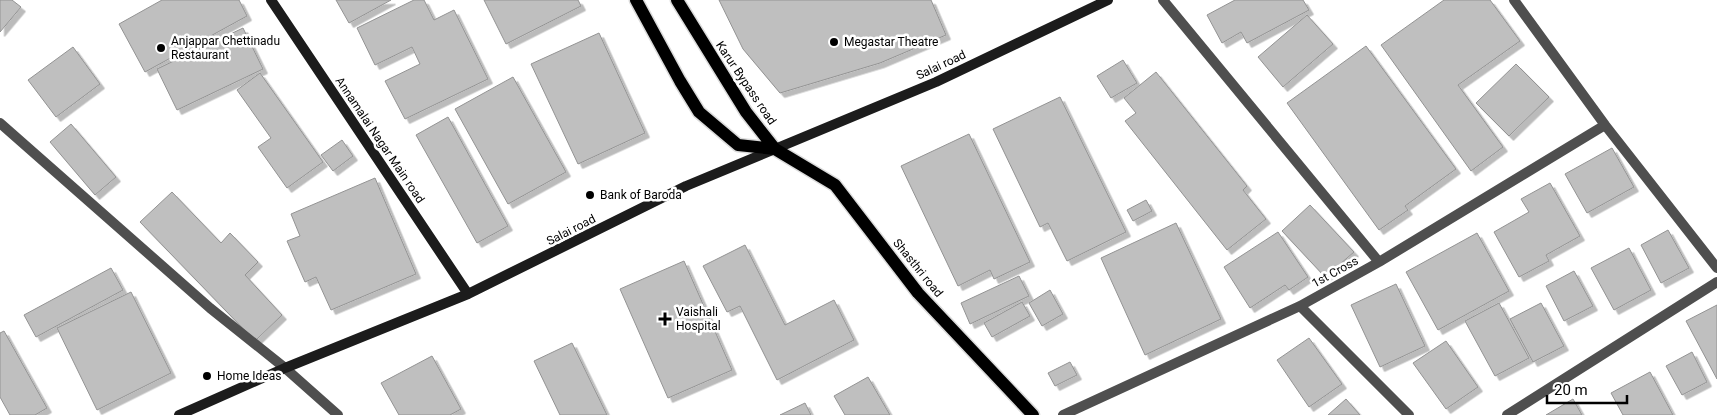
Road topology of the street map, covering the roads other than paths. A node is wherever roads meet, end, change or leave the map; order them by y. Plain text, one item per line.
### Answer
1 (271, 0) edge
2 (636, 0) edge
3 (677, 0) edge
4 (1108, 0) edge
5 (1163, 0) edge
6 (1514, 0) edge
7 (0, 123) edge
8 (1605, 125) junction
9 (775, 149) junction
10 (1379, 262) junction
11 (1717, 268) edge
12 (1717, 282) edge
13 (468, 294) junction
14 (1300, 306) junction
15 (285, 368) junction
16 (179, 415) edge
17 (338, 415) edge
18 (1033, 415) edge
19 (1063, 415) edge
20 (1409, 415) edge
21 (1507, 415) edge

1 - 13 main road, Annamalai Nagar Main road
2 - 9 main road
3 - 9 main road, Karur Bypass road
4 - 9 main road, Salai road
5 - 10 street
6 - 8 street
7 - 15 street
8 - 10 street, 1st Cross
8 - 11 street
9 - 13 main road, Salai road
9 - 18 main road, Shasthri road
10 - 14 street, 1st Cross
12 - 21 street
13 - 15 main road, Salai road
14 - 19 street, 1st Cross
14 - 20 street
15 - 16 main road, Salai road
15 - 17 street

